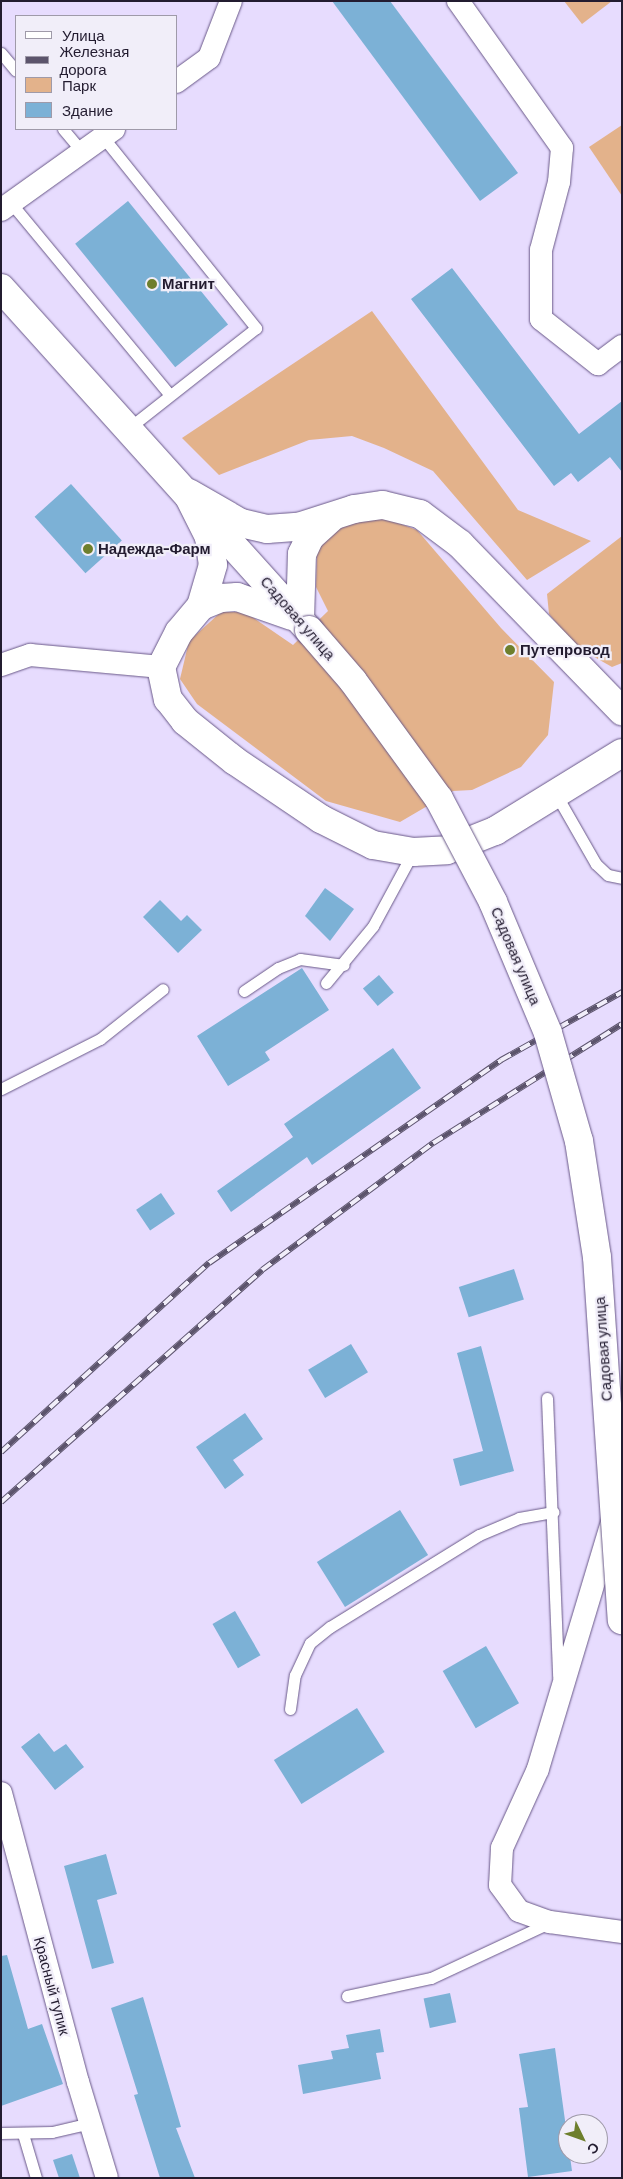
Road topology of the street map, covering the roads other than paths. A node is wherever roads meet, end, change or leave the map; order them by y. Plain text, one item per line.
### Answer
1 (231, 1) edge
2 (458, 1) edge
3 (1, 53) edge
4 (15, 70) edge
5 (178, 81) edge
6 (64, 130) edge
7 (108, 133) edge
8 (82, 152) junction
9 (6, 207) edge
10 (1, 288) edge
11 (622, 346) edge
12 (169, 394) junction
13 (125, 421) junction
14 (188, 492) junction
15 (335, 515) junction
16 (201, 606) junction
17 (304, 625) junction
18 (1, 665) edge
19 (161, 667) junction
20 (622, 711) edge
21 (622, 753) edge
22 (557, 796) junction
23 (413, 852) junction
24 (622, 878) edge
25 (344, 965) junction
26 (326, 983) dead end
27 (164, 989) dead end
28 (244, 991) dead end
29 (1, 1089) edge
30 (547, 1398) dead end
31 (622, 1492) edge
32 (553, 1512) junction
33 (622, 1620) edge
34 (559, 1696) junction
35 (290, 1708) dead end
36 (1, 1793) edge
37 (550, 1922) junction
38 (622, 1932) edge
39 (347, 1996) dead end
40 (90, 2123) junction
41 (1, 2133) edge
42 (23, 2134) junction
43 (36, 2178) edge
44 (107, 2178) edge

1 - 5 street
2 - 11 street
3 - 4 lane
6 - 8 lane
7 - 8 street
7 - 12 lane
8 - 9 street
9 - 12 lane
10 - 13 main road, Садовая улица
12 - 13 lane
13 - 14 main road, Садовая улица
14 - 15 main road
14 - 16 main road
14 - 17 main road, Садовая улица
15 - 17 main road
15 - 20 main road
16 - 17 main road
16 - 19 main road
17 - 33 main road, Садовая улица, bridge
18 - 19 street
19 - 23 main road
21 - 22 main road
22 - 23 main road
22 - 24 lane
23 - 25 lane
25 - 26 lane
25 - 28 lane
27 - 29 lane
30 - 32 lane
31 - 34 street
32 - 34 lane
32 - 35 lane
34 - 37 street
36 - 40 street, Красный тупик
37 - 38 street
37 - 39 lane
40 - 42 lane
40 - 44 street, Красный тупик
41 - 42 lane
42 - 43 lane

